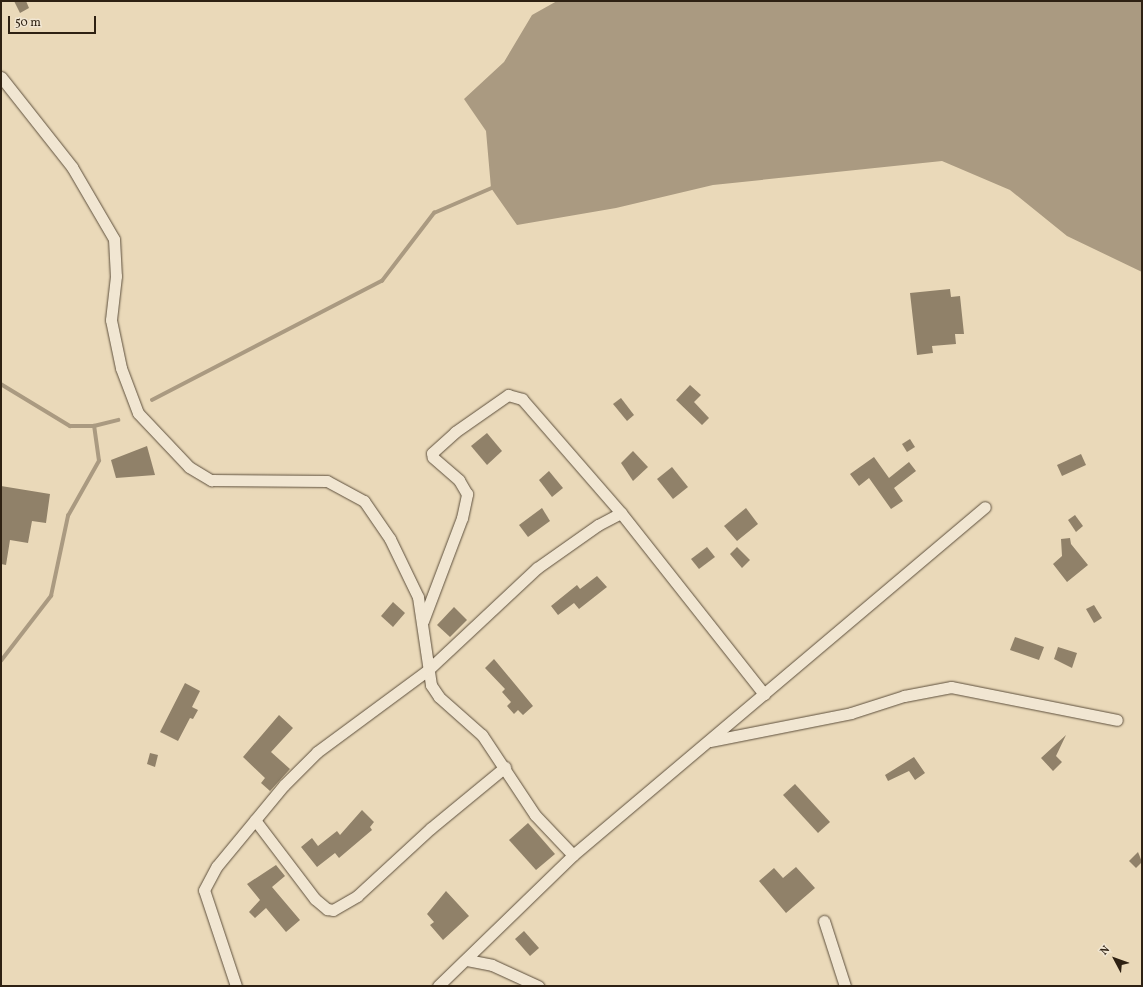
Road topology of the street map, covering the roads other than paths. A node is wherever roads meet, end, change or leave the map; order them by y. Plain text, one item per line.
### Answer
1 (1, 77) edge
2 (985, 507) dead end
3 (621, 513) junction
4 (422, 622) junction
5 (429, 669) junction
6 (764, 694) junction
7 (1117, 720) dead end
8 (706, 742) junction
9 (505, 767) junction
10 (255, 820) junction
11 (573, 855) junction
12 (824, 921) dead end
13 (467, 960) junction
14 (236, 986) edge
15 (438, 986) edge
16 (538, 986) edge
17 (845, 986) edge

1 - 4 street
2 - 6 street
3 - 4 street
3 - 5 street
3 - 6 street
4 - 5 street
5 - 9 street
5 - 10 street
6 - 8 street
7 - 8 street
8 - 11 street
9 - 10 street
9 - 11 street
10 - 14 street
11 - 13 street
12 - 17 street
13 - 15 street
13 - 16 street

